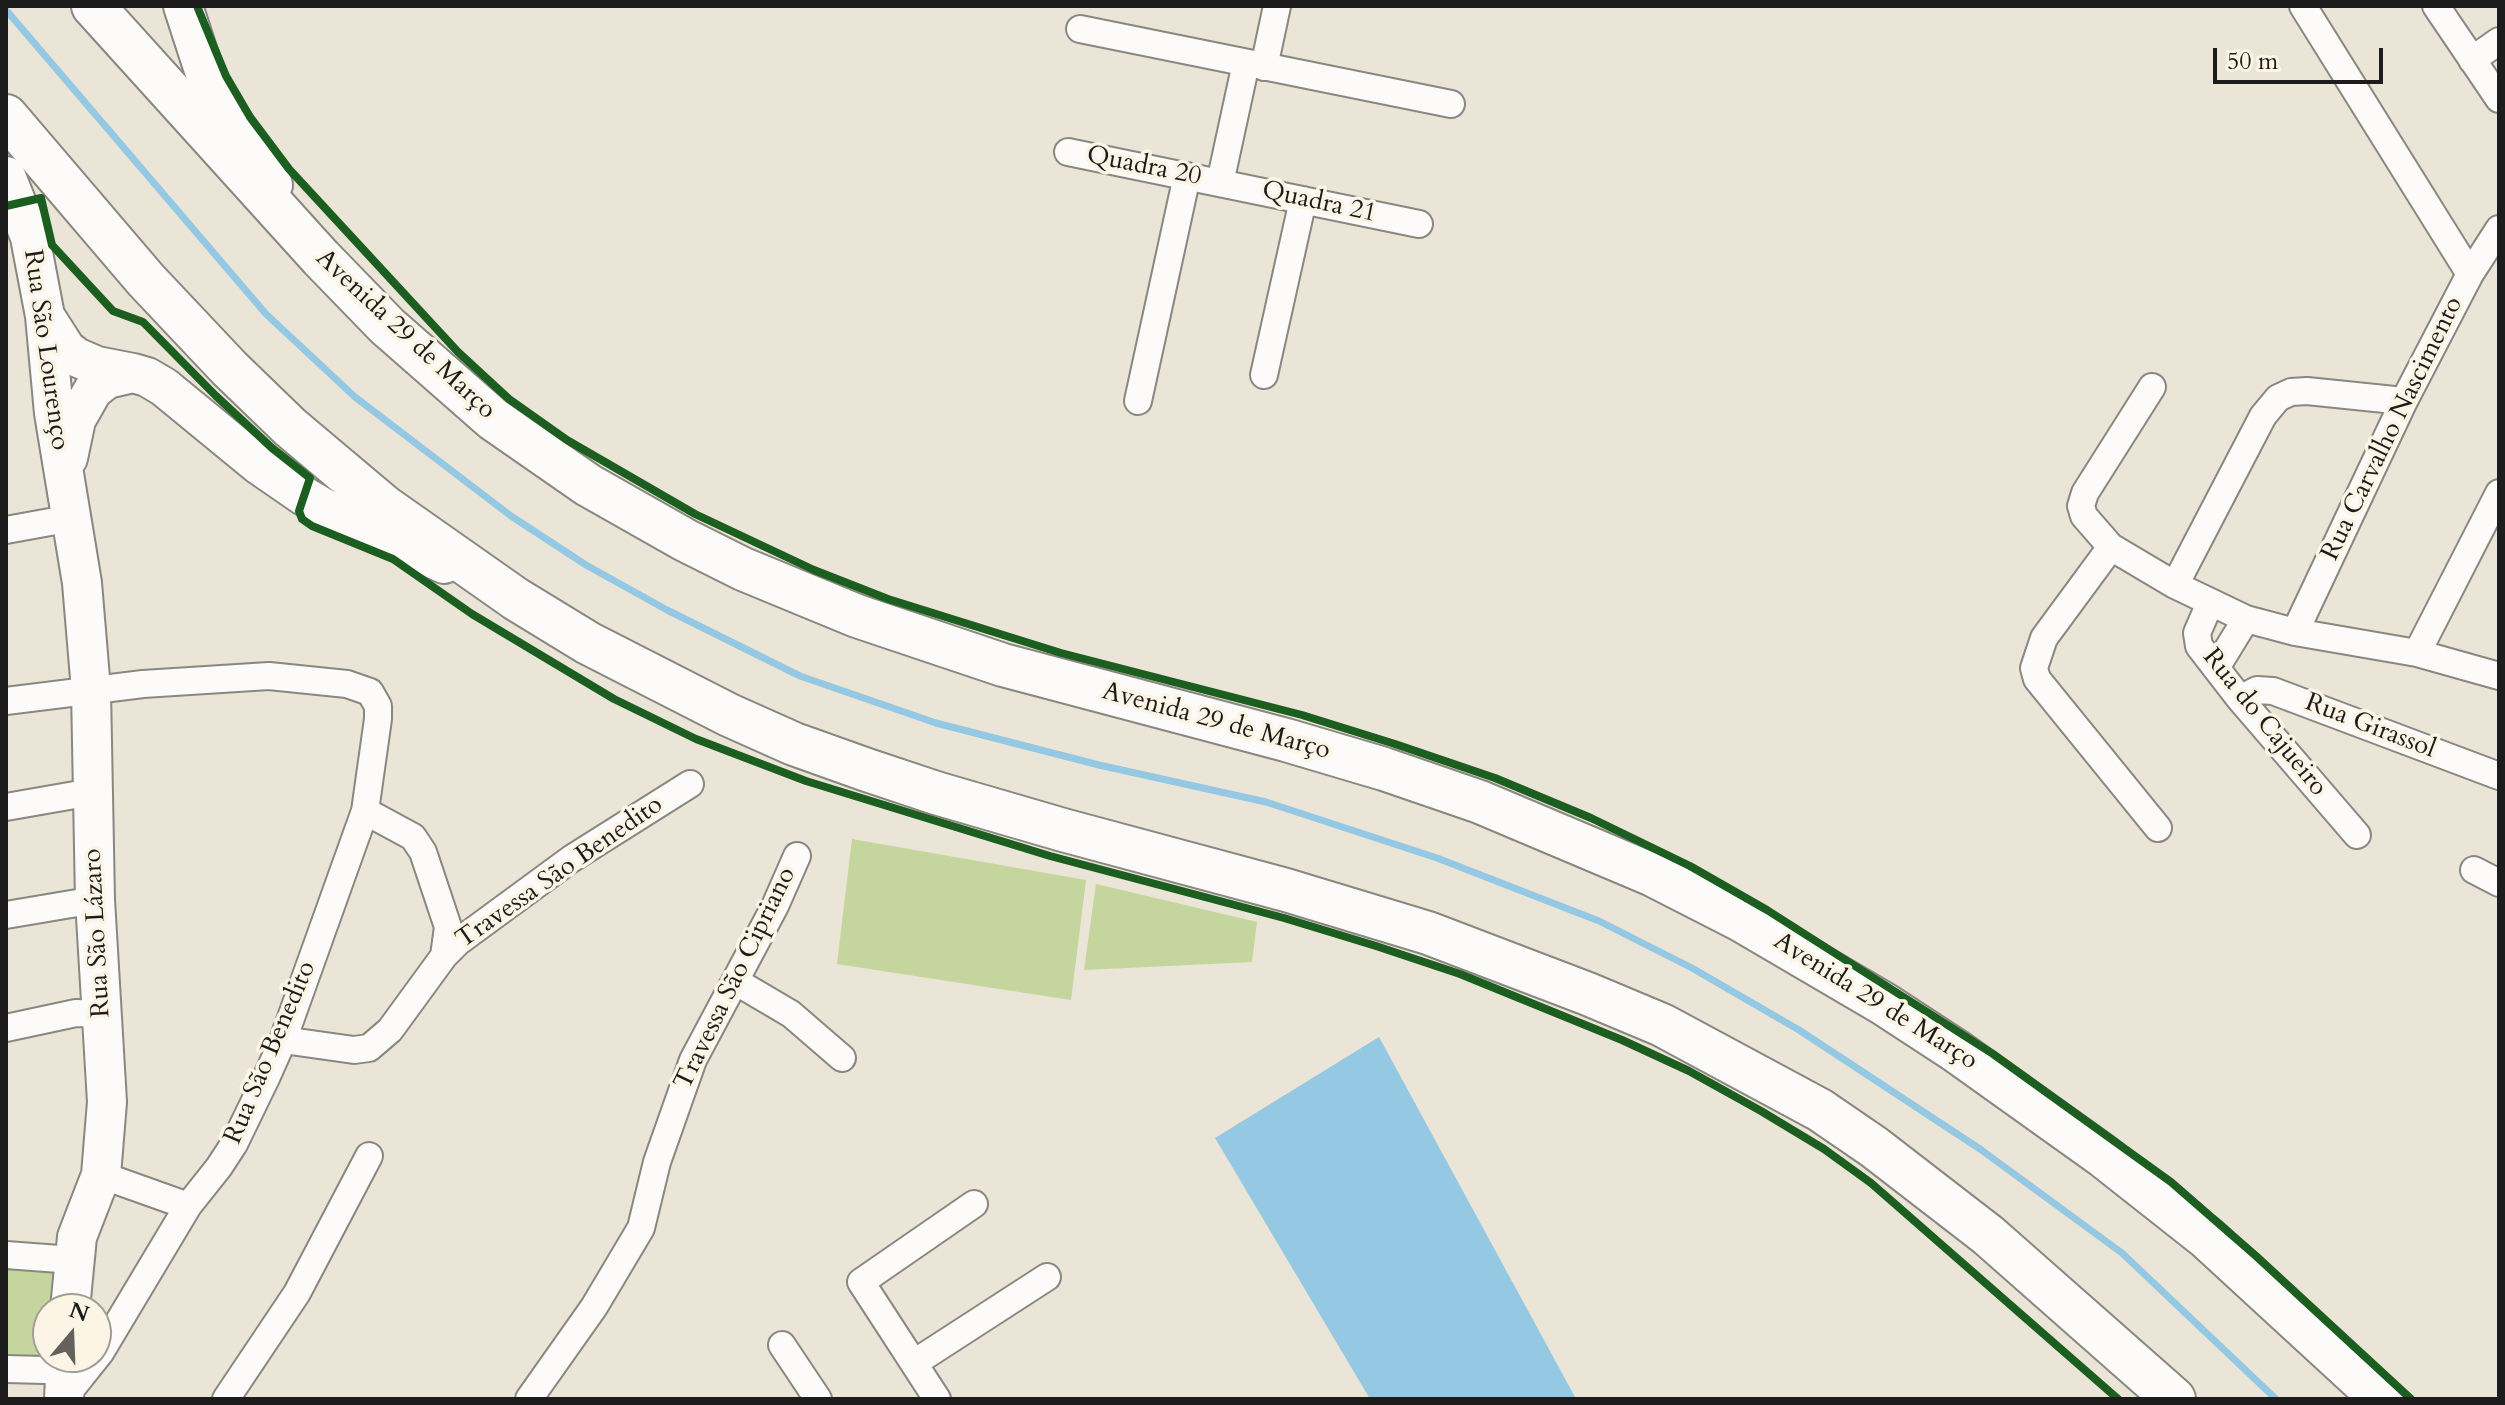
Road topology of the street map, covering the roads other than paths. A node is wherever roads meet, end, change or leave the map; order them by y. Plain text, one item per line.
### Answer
1 (93, 6) edge
2 (183, 6) edge
3 (1277, 6) edge
4 (2303, 6) edge
5 (2436, 6) edge
6 (1080, 29) dead end
7 (2499, 41) edge
8 (2472, 60) junction
9 (1255, 65) junction
10 (2499, 99) edge
11 (1451, 104) dead end
12 (6, 116) edge
13 (1068, 152) dead end
14 (6, 176) edge
15 (1187, 176) junction
16 (1220, 183) junction
17 (1303, 200) junction
18 (1419, 224) dead end
19 (2499, 229) edge
20 (321, 258) junction
21 (2470, 274) junction
22 (45, 316) junction
23 (133, 373) junction
24 (1264, 375) dead end
25 (2152, 387) dead end
26 (1138, 401) dead end
27 (2404, 401) junction
28 (64, 481) junction
29 (2499, 493) edge
30 (72, 518) junction
31 (6, 530) edge
32 (2111, 547) junction
33 (2175, 585) junction
34 (516, 599) junction
35 (2210, 603) junction
36 (2246, 619) junction
37 (2295, 632) junction
38 (2417, 653) junction
39 (2216, 668) junction
40 (2499, 676) edge
41 (91, 690) junction
42 (2240, 699) junction
43 (6, 701) edge
44 (2499, 776) edge
45 (690, 784) dead end
46 (92, 792) junction
47 (6, 807) edge
48 (365, 811) junction
49 (2158, 828) dead end
50 (2357, 835) dead end
51 (797, 856) dead end
52 (2474, 870) dead end
53 (2499, 883) edge
54 (95, 900) junction
55 (6, 915) edge
56 (444, 956) junction
57 (735, 981) junction
58 (103, 1014) junction
59 (6, 1028) edge
60 (283, 1040) junction
61 (842, 1058) dead end
62 (369, 1156) dead end
63 (101, 1175) junction
64 (974, 1204) dead end
65 (188, 1206) junction
66 (6, 1255) edge
67 (73, 1260) junction
68 (1047, 1277) dead end
69 (71, 1293) edge
70 (782, 1345) dead end
71 (914, 1363) junction
72 (6, 1369) edge
73 (68, 1383) edge
74 (226, 1399) edge
75 (529, 1399) edge
76 (818, 1399) edge
77 (937, 1399) edge
78 (2174, 1399) edge
79 (2382, 1399) edge

1 - 20 main road, Avenida 29 de Março
2 - 20 main road
3 - 9 street
4 - 21 street
5 - 8 street
6 - 9 street
7 - 8 street
8 - 10 street
9 - 11 street
9 - 16 street
12 - 34 main road
13 - 15 street, Quadra 20
14 - 22 main road, Rua São Lourenço
15 - 16 street, Quadra 20
15 - 26 street
16 - 17 street, Quadra 21
17 - 18 street, Quadra 21
17 - 24 street
19 - 21 street, Rua Carvalho Nascimento
20 - 79 main road, Avenida 29 de Março
21 - 27 street, Rua Carvalho Nascimento
22 - 23 main road
22 - 28 main road, Rua São Lourenço
23 - 28 main road, Rua São Lourenço
23 - 34 main road
25 - 32 street
27 - 33 street
27 - 37 street, Rua Carvalho Nascimento
28 - 30 main road, Rua São Lourenço
29 - 38 street
30 - 31 street
30 - 41 main road, Rua São Lourenço
32 - 33 street
32 - 49 street
33 - 35 street
34 - 78 main road
35 - 36 street
35 - 39 street, Rua do Cajueiro
36 - 37 street
36 - 39 street
37 - 38 street
38 - 40 street
39 - 42 street, Rua do Cajueiro
41 - 43 street
41 - 46 main road, Rua São Lázaro
41 - 48 street, Rua São Benedito
42 - 44 street, Rua Girassol
42 - 50 street, Rua do Cajueiro
45 - 56 street, Travessa São Benedito
46 - 47 street
46 - 54 main road, Rua São Lázaro
48 - 56 street
48 - 60 street, Rua São Benedito
51 - 57 street, Travessa São Cipriano
52 - 53 street
54 - 55 street
54 - 58 main road, Rua São Lázaro
56 - 60 street, Travessa São Benedito
57 - 61 street
57 - 75 street, Travessa São Cipriano
58 - 59 street
58 - 63 main road, Rua São Lázaro
60 - 65 street, Rua São Benedito
62 - 74 street
63 - 65 street
63 - 67 main road, Rua São Lázaro
64 - 71 street
65 - 73 street, Rua São Benedito
66 - 67 street
67 - 69 main road, Rua São Lázaro
68 - 71 street
70 - 76 street
71 - 77 street
72 - 73 street

